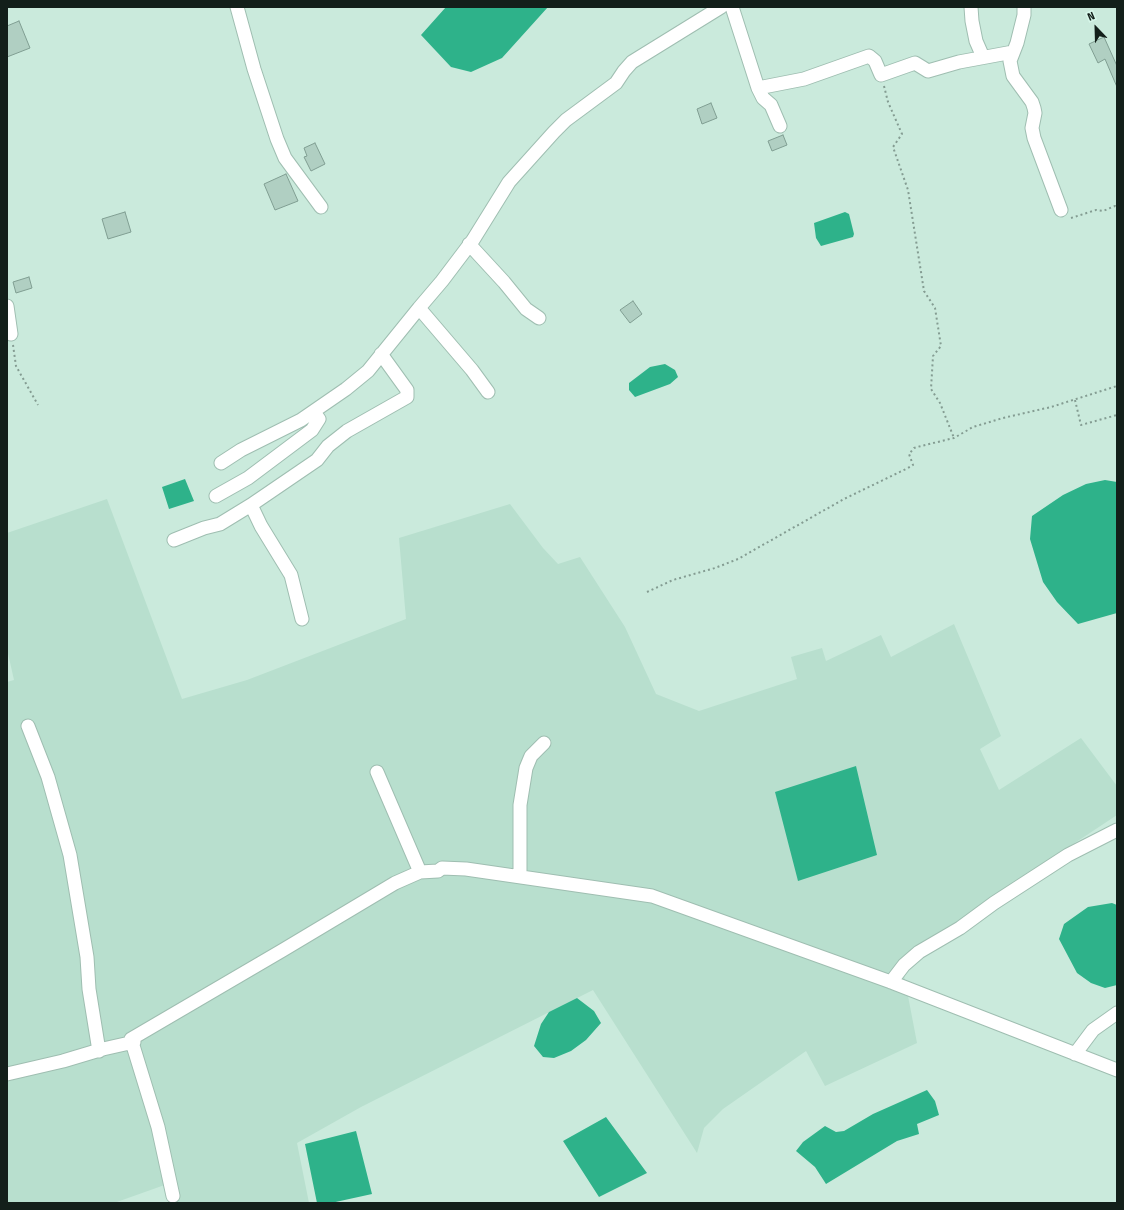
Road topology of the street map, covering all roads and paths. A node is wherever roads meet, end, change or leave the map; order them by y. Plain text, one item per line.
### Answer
1 (237, 7) edge
2 (721, 7) edge
3 (732, 7) edge
4 (971, 7) edge
5 (1024, 7) edge
6 (1013, 52) junction
7 (983, 57) junction
8 (881, 75) junction
9 (758, 88) junction
10 (780, 126) dead end
11 (321, 207) dead end
12 (1117, 208) edge
13 (1061, 210) joint
14 (469, 244) junction
15 (7, 306) edge
16 (419, 308) junction
17 (538, 318) dead end
18 (11, 334) joint
19 (381, 354) junction
20 (1117, 386) edge
21 (488, 392) dead end
22 (1075, 400) junction
23 (38, 405) dead end
24 (314, 412) junction
25 (1117, 414) edge
26 (954, 438) junction
27 (221, 463) dead end
28 (216, 496) dead end
29 (251, 505) junction
30 (174, 540) dead end
31 (646, 592) dead end
32 (302, 620) dead end
33 (28, 726) dead end
34 (544, 743) dead end
35 (377, 772) dead end
36 (1117, 830) edge
37 (420, 872) junction
38 (520, 876) junction
39 (891, 982) junction
40 (1117, 1013) edge
41 (131, 1039) junction
42 (99, 1051) junction
43 (1075, 1054) junction
44 (1117, 1070) edge
45 (7, 1074) edge
46 (173, 1196) dead end

1 - 11 street
2 - 14 street
3 - 9 street
4 - 7 street
5 - 6 street
6 - 7 street
6 - 13 street
7 - 8 street
8 - 9 street
8 - 26 path
9 - 10 street
12 - 13 path
14 - 16 street
14 - 17 street
15 - 18 street
16 - 19 street
16 - 21 street
18 - 23 path
19 - 24 street
19 - 29 street
20 - 22 path
22 - 25 path
22 - 26 path
24 - 27 street
24 - 28 street
26 - 31 path
29 - 30 street
29 - 32 street
33 - 42 street
34 - 38 street
35 - 37 street
36 - 39 street
37 - 38 street
37 - 41 street
38 - 39 street
39 - 43 street
40 - 43 street
41 - 42 street
41 - 46 street
42 - 45 street
43 - 44 street

